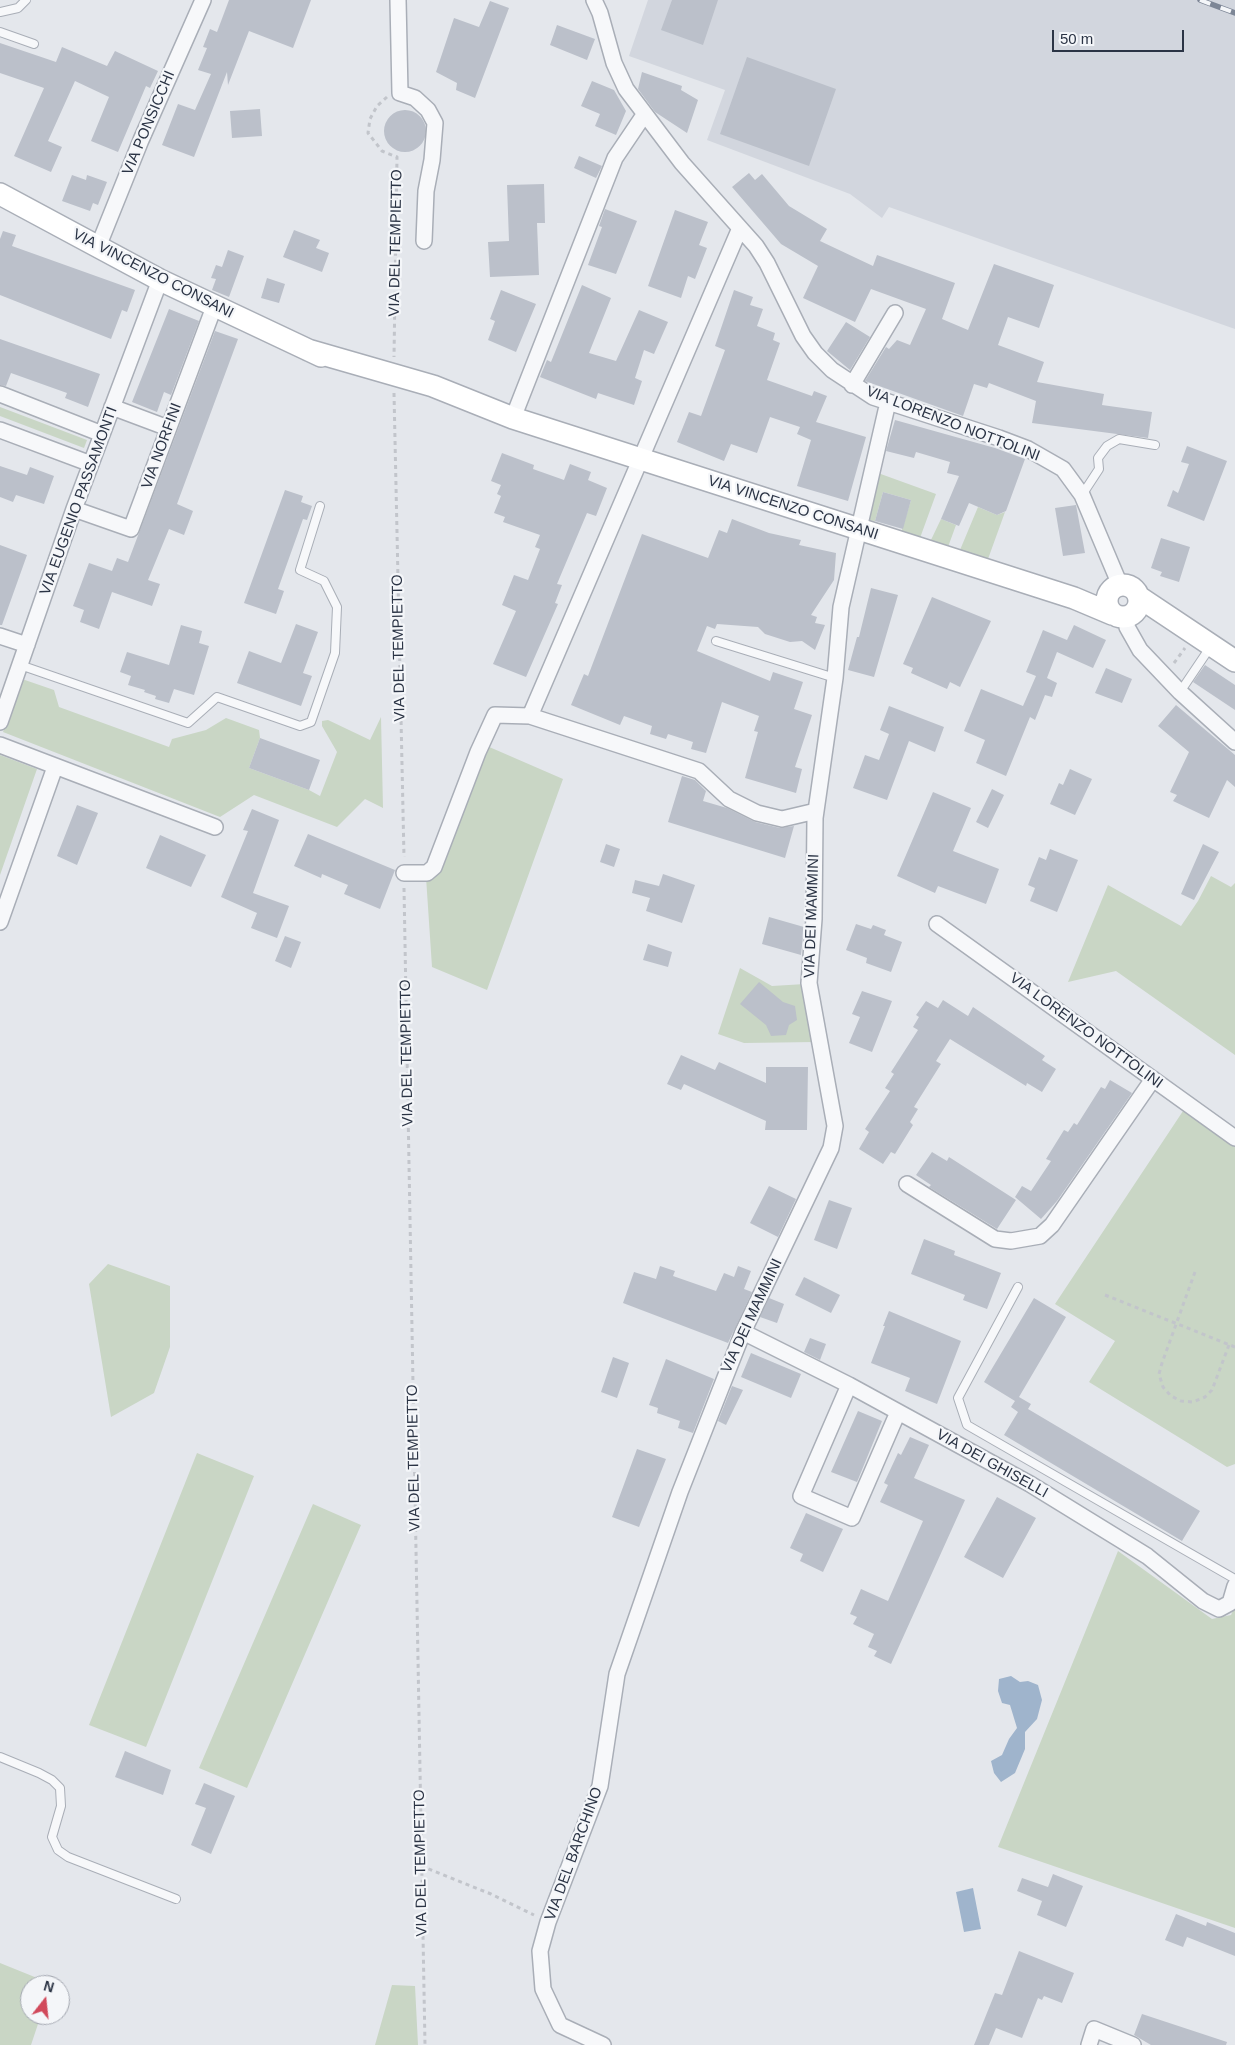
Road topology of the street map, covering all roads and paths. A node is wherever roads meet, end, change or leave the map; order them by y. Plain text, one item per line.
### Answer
1 (26, 0) edge
2 (203, 0) edge
3 (398, 0) edge
4 (594, 0) edge
5 (0, 12) edge
6 (0, 32) edge
7 (34, 44) dead end
8 (400, 93) junction
9 (644, 115) junction
10 (0, 194) edge
11 (740, 228) junction
12 (424, 241) dead end
13 (98, 247) junction
14 (160, 280) junction
15 (214, 306) junction
16 (896, 313) dead end
17 (394, 380) junction
18 (852, 384) junction
19 (0, 394) edge
20 (888, 402) junction
21 (112, 407) junction
22 (513, 418) junction
23 (168, 428) junction
24 (0, 430) edge
25 (102, 434) junction
26 (1155, 445) dead end
27 (641, 459) junction
28 (91, 464) junction
29 (1082, 495) junction
30 (320, 506) dead end
31 (74, 509) junction
32 (858, 530) junction
33 (1114, 589) junction
34 (1074, 598) junction
35 (1128, 610) junction
36 (0, 636) edge
37 (716, 641) dead end
38 (1202, 641) junction
39 (27, 645) junction
40 (1235, 661) edge
41 (20, 666) junction
42 (1164, 675) junction
43 (835, 678) junction
44 (1180, 692) junction
45 (530, 716) junction
46 (0, 722) edge
47 (1235, 742) edge
48 (0, 745) edge
49 (55, 767) junction
50 (816, 811) junction
51 (215, 827) dead end
52 (404, 873) junction
53 (0, 922) edge
54 (937, 924) dead end
55 (1153, 1079) junction
56 (1235, 1138) edge
57 (907, 1184) dead end
58 (1195, 1272) dead end
59 (1018, 1287) dead end
60 (1105, 1295) dead end
61 (1176, 1324) junction
62 (743, 1332) junction
63 (1229, 1345) junction
64 (1235, 1347) edge
65 (849, 1386) junction
66 (898, 1412) junction
67 (680, 1492) joint
68 (1235, 1579) edge
69 (1235, 1586) edge
70 (0, 1758) edge
71 (420, 1866) junction
72 (176, 1898) dead end
73 (548, 1922) junction
74 (425, 2045) edge
75 (603, 2045) edge
76 (1089, 2045) edge
77 (1133, 2045) edge

1 - 5 lane
2 - 13 street, VIA PONSICCHI
3 - 8 street
4 - 9 street, VIA LORENZO NOTTOLINI
6 - 7 lane
8 - 12 street, VIA DEL TEMPIETTO
8 - 17 path, VIA DEL TEMPIETTO
9 - 11 street, VIA LORENZO NOTTOLINI
9 - 22 street
10 - 13 street, VIA VINCENZO CONSANI
11 - 18 street, VIA LORENZO NOTTOLINI
11 - 27 street
13 - 14 street, VIA VINCENZO CONSANI
14 - 15 street, VIA VINCENZO CONSANI
14 - 21 street, VIA EUGENIO PASSAMONTI
15 - 17 street, VIA VINCENZO CONSANI
15 - 23 street, VIA NORFINI
16 - 18 street
17 - 22 street, VIA VINCENZO CONSANI
17 - 52 path, VIA DEL TEMPIETTO
18 - 20 street, VIA LORENZO NOTTOLINI
19 - 25 street
20 - 29 street, VIA LORENZO NOTTOLINI
20 - 32 street, VIA DEI MAMMINI
21 - 23 street
21 - 25 street, VIA EUGENIO PASSAMONTI
22 - 27 street, VIA VINCENZO CONSANI
23 - 31 street, VIA NORFINI
24 - 28 street
25 - 28 street, VIA EUGENIO PASSAMONTI
26 - 29 lane
27 - 32 street, VIA VINCENZO CONSANI
27 - 45 street
28 - 31 street, VIA EUGENIO PASSAMONTI
29 - 33 street, VIA LORENZO NOTTOLINI
30 - 41 lane
31 - 39 street, VIA EUGENIO PASSAMONTI
32 - 34 street, VIA VINCENZO CONSANI
32 - 43 street, VIA DEI MAMMINI
33 - 34 street, VIA VINCENZO CONSANI
33 - 35 street
33 - 35 street
34 - 35 street, VIA VINCENZO CONSANI
35 - 38 street
35 - 42 street
36 - 39 street
37 - 43 lane
38 - 40 street
38 - 42 path
38 - 44 lane
39 - 41 street, VIA EUGENIO PASSAMONTI
41 - 46 street, VIA EUGENIO PASSAMONTI
42 - 44 street
43 - 50 street, VIA DEI MAMMINI
44 - 47 street
45 - 50 street
45 - 52 street
48 - 49 street
49 - 51 street
49 - 53 street
50 - 62 street, VIA DEI MAMMINI
52 - 71 path, VIA DEL TEMPIETTO
54 - 55 street, VIA LORENZO NOTTOLINI
55 - 56 street, VIA LORENZO NOTTOLINI
55 - 57 street
58 - 61 path
59 - 68 lane
60 - 61 path
61 - 63 path
61 - 63 path
62 - 65 street, VIA DEI GHISELLI
62 - 67 street, VIA DEI MAMMINI
63 - 64 path
65 - 66 street, VIA DEI GHISELLI
65 - 66 street
66 - 69 street, VIA DEI GHISELLI
67 - 73 street, VIA DEL BARCHINO
70 - 72 lane
71 - 73 path
71 - 74 path, VIA DEL TEMPIETTO
73 - 75 street, VIA DEL BARCHINO
76 - 77 street

